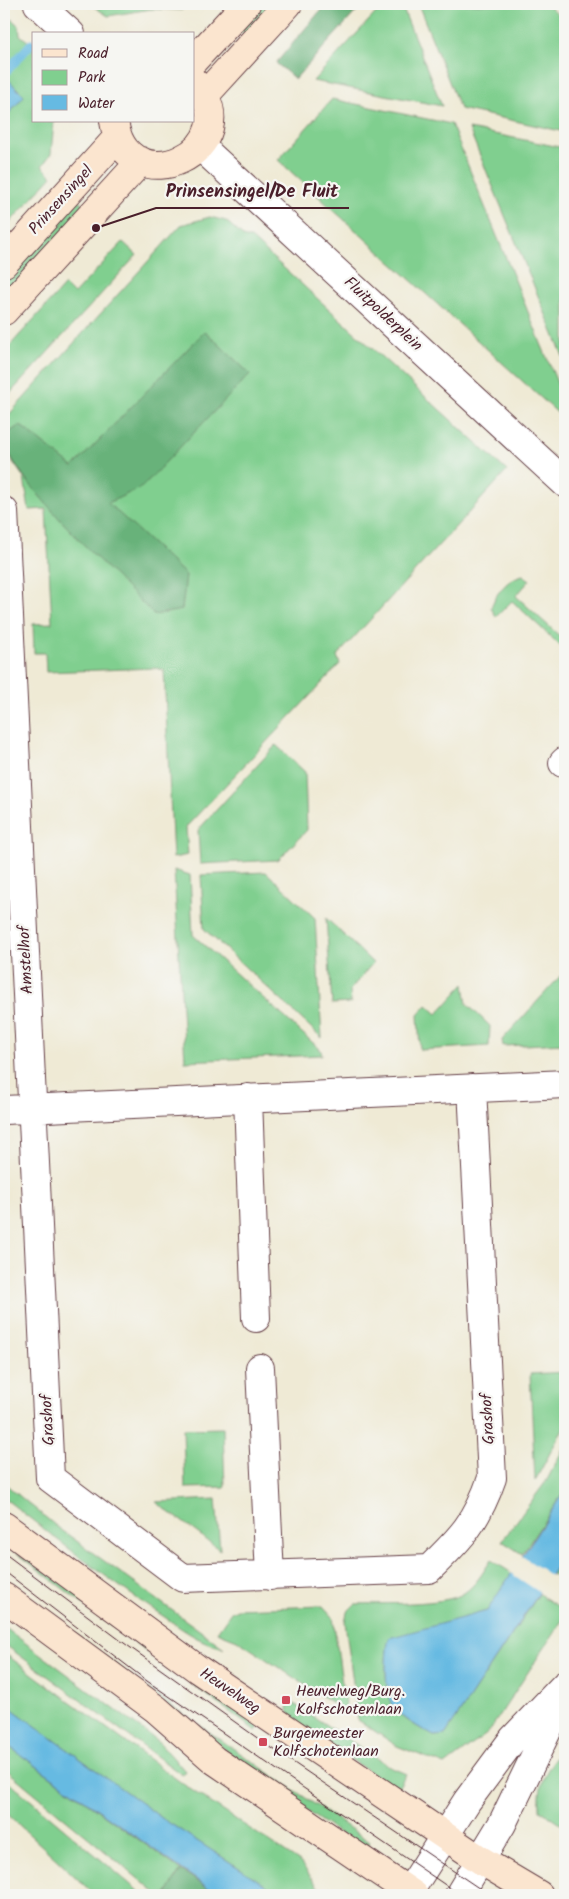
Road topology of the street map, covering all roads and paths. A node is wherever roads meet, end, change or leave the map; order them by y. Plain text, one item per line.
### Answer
1 (38, 4) edge
2 (246, 4) edge
3 (288, 4) edge
4 (69, 32) edge
5 (195, 59) edge
6 (199, 89) edge
7 (116, 129) edge
8 (200, 146) junction
9 (142, 161) junction
10 (4, 263) edge
11 (4, 311) edge
12 (565, 483) edge
13 (4, 511) edge
14 (565, 1084) edge
15 (472, 1088) junction
16 (248, 1098) junction
17 (34, 1109) junction
18 (4, 1110) edge
19 (256, 1318) dead end
20 (260, 1368) dead end
21 (4, 1526) edge
22 (270, 1576) junction
23 (4, 1598) edge
24 (565, 1685) edge
25 (565, 1694) edge
26 (446, 1835) junction
27 (482, 1861) junction
28 (410, 1894) edge
29 (459, 1895) edge
30 (539, 1895) edge

1 - 4 street
2 - 5 main road
3 - 6 main road
6 - 8 main road
7 - 9 main road
7 - 10 main road, Prinsensingel
8 - 9 main road
8 - 12 street, Fluitpolderplein
9 - 11 main road, Prinsensingel
13 - 17 street, Amstelhof
14 - 15 street
15 - 16 street
15 - 22 street, Grashof
16 - 17 street
16 - 19 street
17 - 18 street
17 - 22 street, Grashof
20 - 22 street
21 - 26 main road, Heuvelweg
23 - 28 main road
24 - 26 street
25 - 27 street
26 - 27 main road, Heuvelweg
26 - 28 street
27 - 29 street
27 - 30 main road, Heuvelweg

